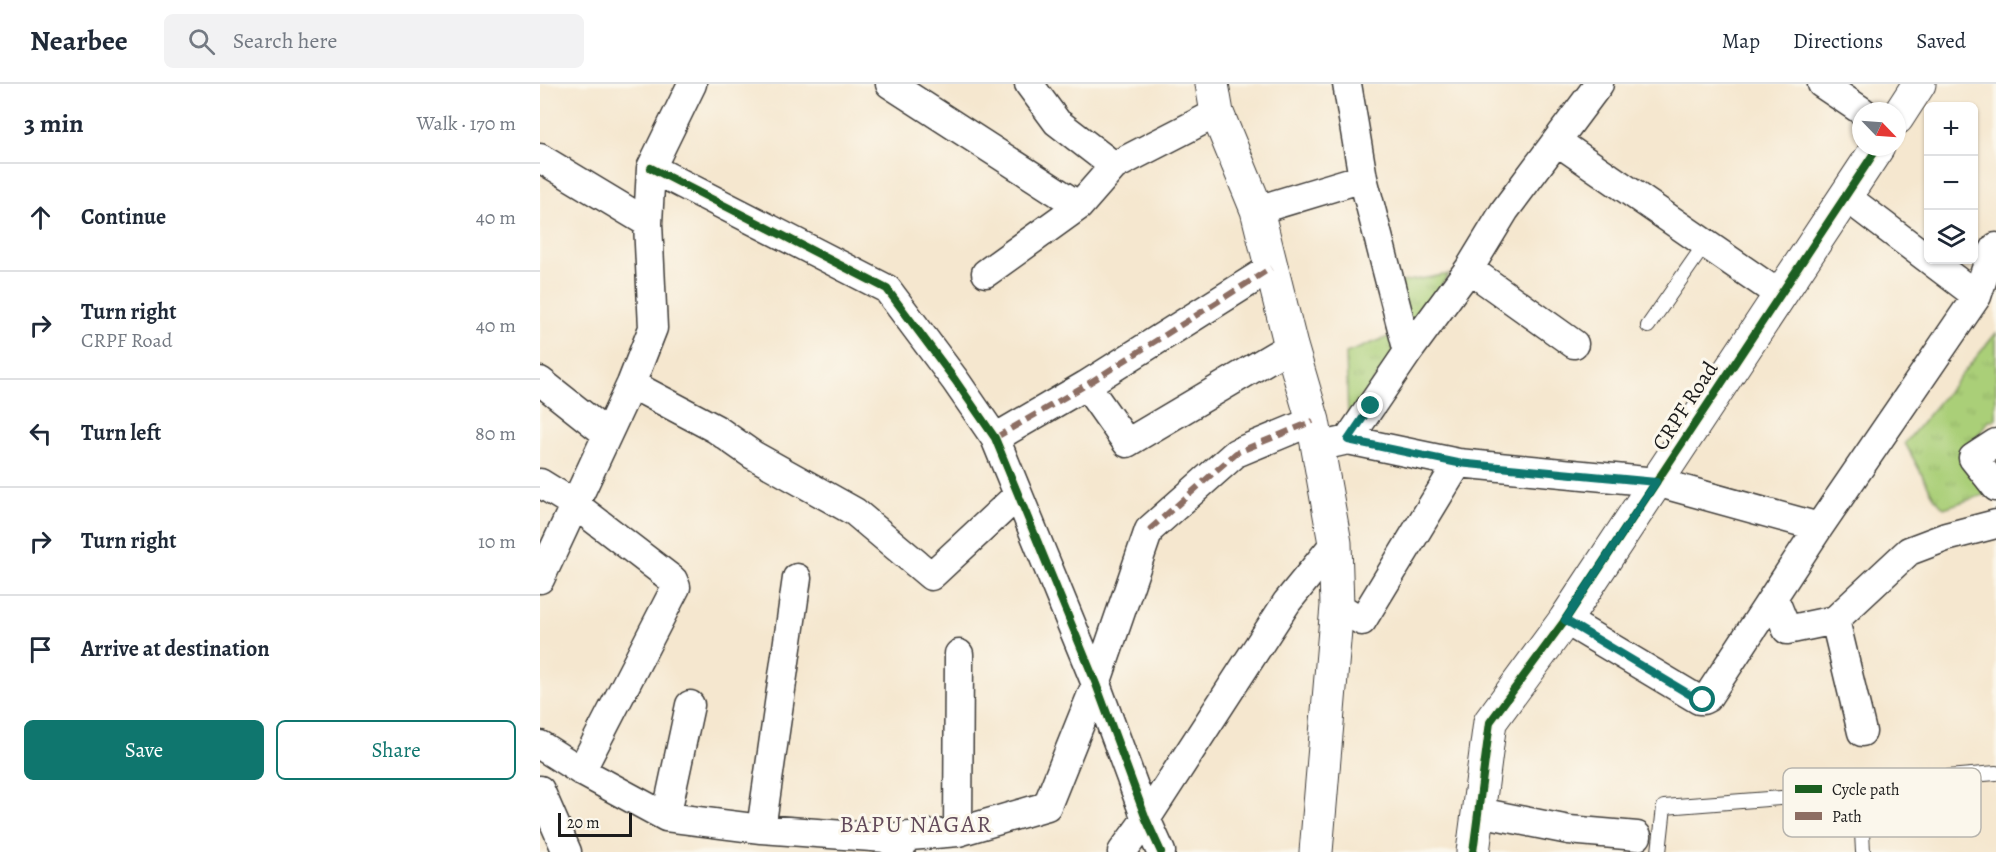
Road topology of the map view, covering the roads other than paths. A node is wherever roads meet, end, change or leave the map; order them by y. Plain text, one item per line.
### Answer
1 (692, 84) edge
2 (890, 84) edge
3 (1029, 84) edge
4 (1347, 84) edge
5 (1599, 84) edge
6 (1822, 84) edge
7 (1919, 84) edge
8 (1215, 99) edge
9 (1852, 104) edge
10 (1906, 104) edge
11 (1558, 142) junction
12 (1872, 156) edge
13 (540, 158) edge
14 (1114, 166) junction
15 (651, 168) junction
16 (1363, 178) junction
17 (1845, 196) junction
18 (1080, 206) junction
19 (1257, 210) junction
20 (648, 223) junction
21 (1705, 244) junction
22 (1996, 248) edge
23 (1272, 268) junction
24 (1469, 269) junction
25 (986, 273) dead end
26 (1780, 295) junction
27 (1977, 296) junction
28 (1648, 326) dead end
29 (1574, 344) dead end
30 (1291, 346) junction
31 (1408, 351) junction
32 (540, 381) edge
33 (630, 384) junction
34 (1086, 385) junction
35 (607, 434) junction
36 (1315, 434) junction
37 (995, 438) junction
38 (1348, 440) junction
39 (1996, 443) edge
40 (1458, 463) junction
41 (1656, 482) junction
42 (540, 483) edge
43 (1996, 487) edge
44 (1018, 495) junction
45 (574, 504) junction
46 (1996, 524) edge
47 (1820, 527) junction
48 (1335, 543) junction
49 (797, 578) dead end
50 (540, 579) edge
51 (1774, 598) junction
52 (1337, 606) junction
53 (1565, 620) junction
54 (1835, 620) junction
55 (960, 654) dead end
56 (1096, 684) junction
57 (690, 705) dead end
58 (1862, 732) dead end
59 (540, 745) edge
60 (581, 771) junction
61 (1996, 773) edge
62 (1981, 774) edge
63 (540, 790) edge
64 (1783, 798) edge
65 (1479, 812) junction
66 (666, 817) junction
67 (1146, 819) junction
68 (761, 829) junction
69 (958, 832) junction
70 (1862, 837) edge
71 (1648, 844) edge
72 (897, 845) edge
73 (567, 852) edge
74 (1122, 852) edge
75 (1161, 852) edge
76 (1316, 852) edge
77 (1473, 852) edge
78 (1863, 852) edge

1 - 15 street
2 - 18 street
3 - 14 street
4 - 16 street
5 - 11 street
6 - 9 street
7 - 10 street
8 - 14 street
8 - 19 street
11 - 21 street
11 - 24 street
12 - 17 street, CRPF Road
13 - 20 street
14 - 18 street
15 - 20 street
15 - 37 street
16 - 19 street
16 - 31 street
17 - 26 street, CRPF Road
17 - 27 street
18 - 25 street
19 - 23 street
20 - 33 street
21 - 26 street
21 - 28 lane
22 - 27 street
23 - 30 street
23 - 34 street
24 - 29 street
24 - 31 street
26 - 41 street, CRPF Road
27 - 47 street
30 - 34 street
30 - 36 street
31 - 38 street
32 - 35 street
33 - 35 street
33 - 44 street
34 - 37 street
35 - 45 street
36 - 38 street
36 - 48 street
36 - 56 street
37 - 44 street
38 - 40 street
39 - 43 street
40 - 41 street
40 - 52 street
41 - 47 street
41 - 53 street, CRPF Road
42 - 45 street
44 - 56 street
45 - 50 street
45 - 60 street
46 - 54 street
47 - 51 street
48 - 52 street
48 - 67 street
49 - 68 street
51 - 53 street
51 - 54 street
52 - 76 street
53 - 65 street, CRPF Road
54 - 58 street
55 - 69 street
56 - 67 street
56 - 69 street
57 - 66 street
59 - 60 street
60 - 66 street
61 - 62 lane
63 - 73 street
64 - 71 lane
65 - 71 street
65 - 77 street, CRPF Road
66 - 68 street
67 - 74 street
67 - 75 street
68 - 72 street
69 - 72 street
70 - 78 lane

